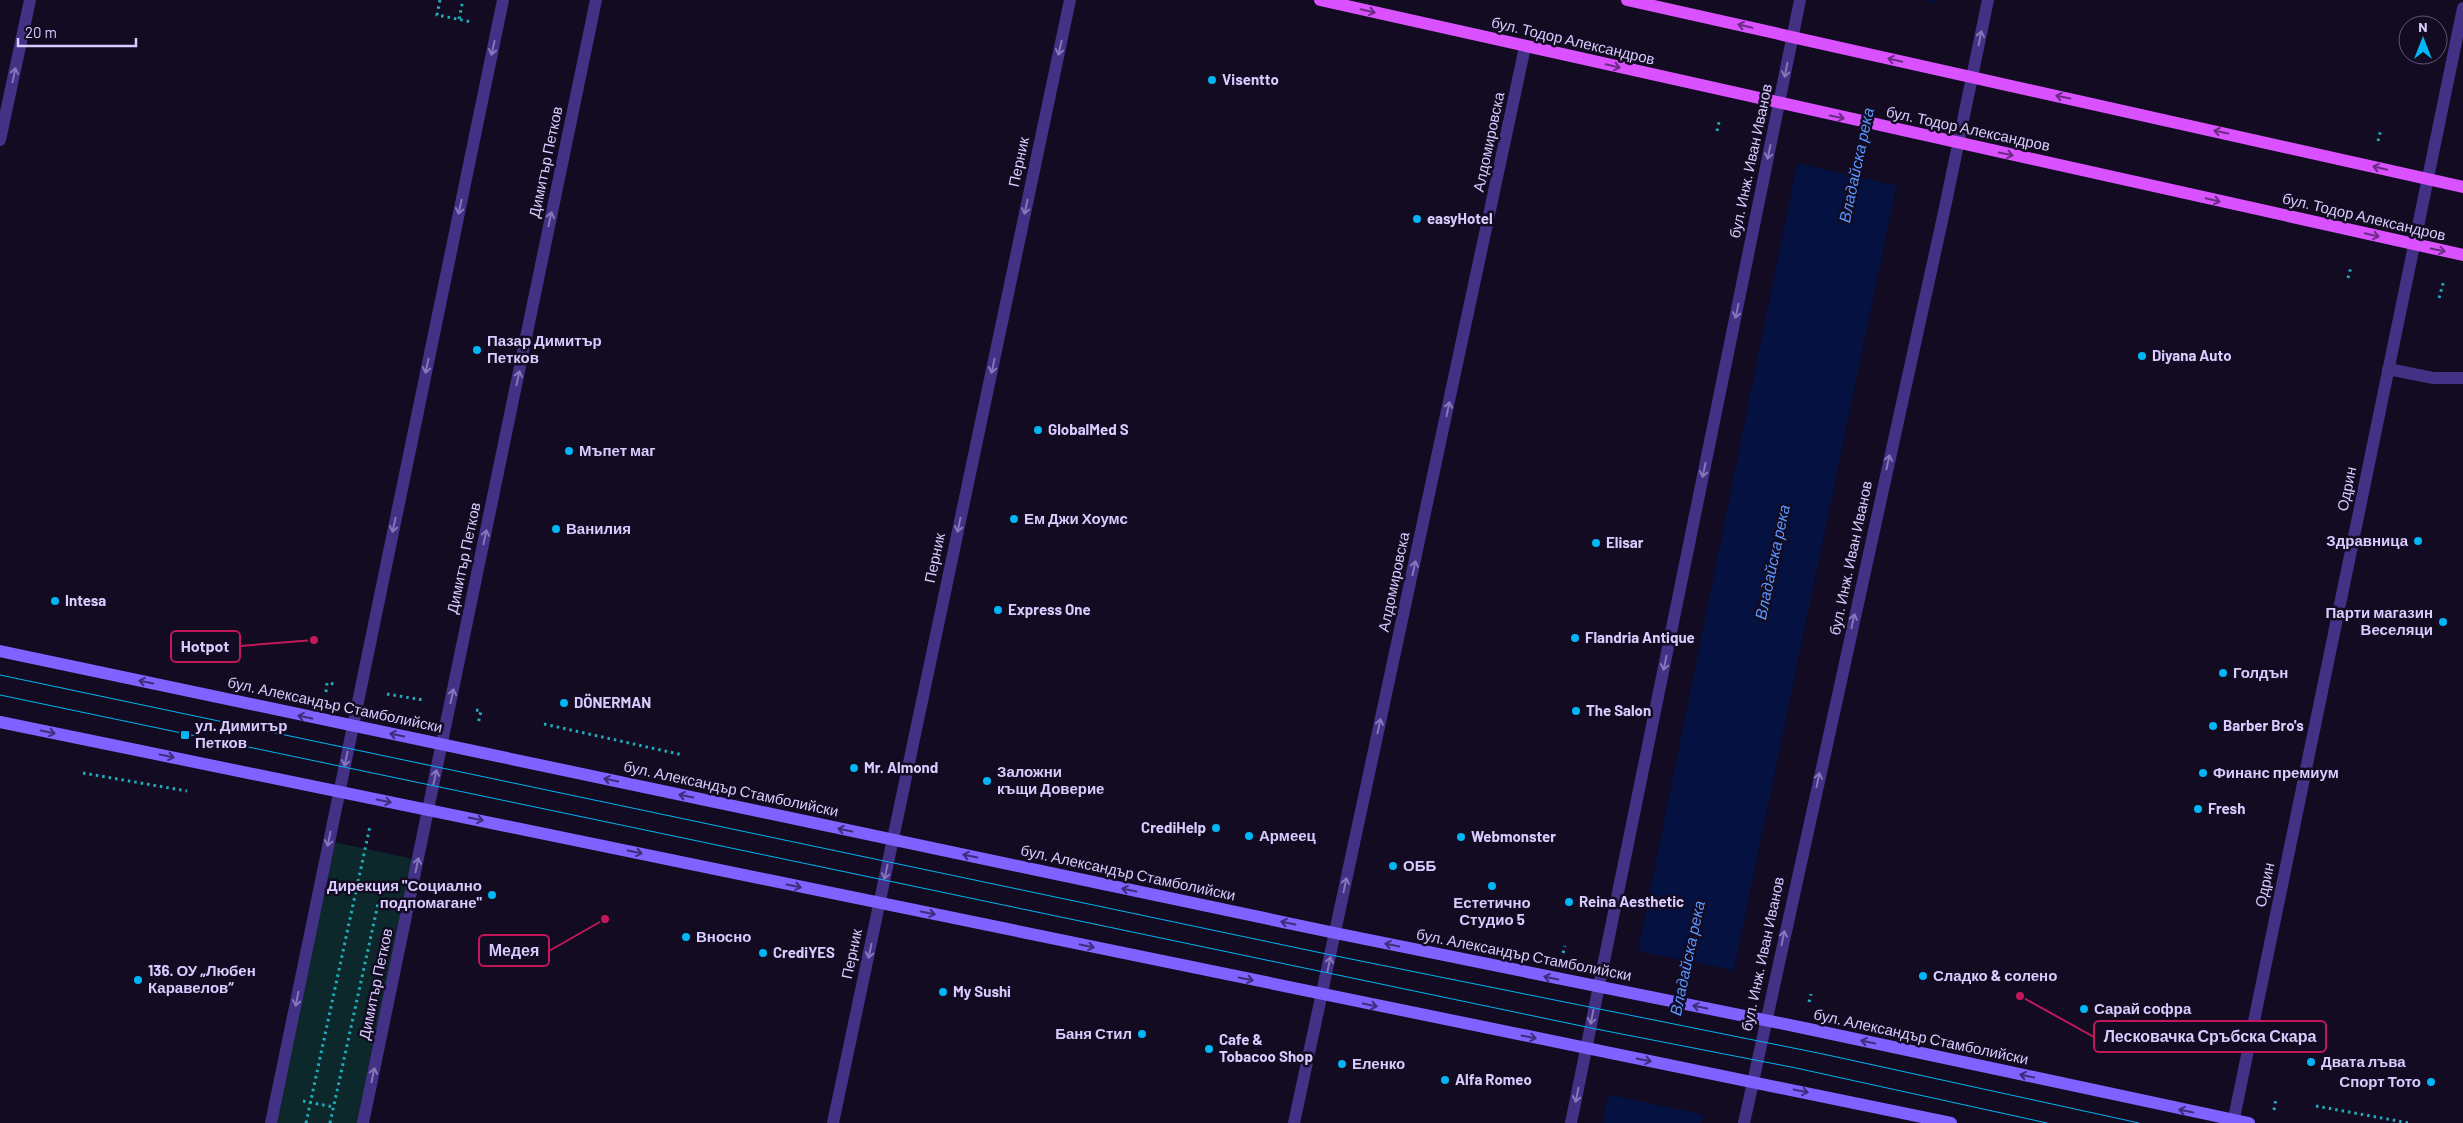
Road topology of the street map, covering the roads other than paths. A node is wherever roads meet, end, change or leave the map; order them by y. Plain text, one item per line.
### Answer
1 (30, 0) edge
2 (503, 0) edge
3 (596, 0) edge
4 (1070, 0) edge
5 (1320, 0) edge
6 (1627, 0) edge
7 (1800, 0) edge
8 (1988, 0) edge
9 (2463, 8) edge
10 (1798, 38) junction
11 (1526, 47) junction
12 (1972, 77) junction
13 (1784, 105) junction
14 (0, 140) edge
15 (1958, 143) junction
16 (2427, 179) junction
17 (2463, 186) edge
18 (2414, 246) junction
19 (2463, 256) edge
20 (2388, 369) junction
21 (2463, 378) edge
22 (0, 651) edge
23 (0, 722) edge
24 (352, 726) junction
25 (442, 744) junction
26 (339, 792) junction
27 (428, 809) junction
28 (893, 840) junction
29 (880, 904) junction
30 (1335, 933) junction
31 (1604, 988) junction
32 (1322, 995) junction
33 (1766, 1020) junction
34 (1592, 1049) junction
35 (1753, 1081) junction
36 (364, 1118) edge
37 (2233, 1122) edge
38 (271, 1123) edge
39 (833, 1123) edge
40 (1294, 1123) edge
41 (1571, 1123) edge
42 (1744, 1123) edge
43 (1951, 1123) edge
44 (2249, 1123) edge

14 -> 1 street
2 -> 24 street
25 -> 3 street, Димитър Петков
4 -> 28 street, Перник
5 -> 11 main road, бул. Тодор Александров
10 -> 6 main road
7 - 10 street, бул. Инж. Иван Иванов
12 -> 8 street, бул. Инж. Иван Иванов
9 - 16 street, Одрин
12 -> 10 main road
10 -> 13 street, бул. Инж. Иван Иванов
11 -> 13 main road, бул. Тодор Александров
30 -> 11 street, Алдомировска
12 - 15 street, бул. Инж. Иван Иванов
16 -> 12 main road
13 -> 15 main road, бул. Тодор Александров
13 -> 31 street, бул. Инж. Иван Иванов
15 -> 18 main road, бул. Тодор Александров
33 -> 15 street, бул. Инж. Иван Иванов
16 - 17 main road
16 - 18 street, Одрин
18 -> 19 main road, бул. Тодор Александров
18 - 20 street, Одрин
20 - 21 street
20 - 37 street, Одрин
24 -> 22 main road, бул. Александър Стамболийски
23 -> 26 main road
25 -> 24 main road, бул. Александър Стамболийски
24 -> 26 street
27 -> 25 street, Димитър Петков
28 -> 25 main road, бул. Александър Стамболийски
26 -> 27 main road
26 -> 38 street
27 -> 29 main road
36 -> 27 street, Димитър Петков
28 -> 29 street, Перник
30 -> 28 main road, бул. Александър Стамболийски
29 -> 32 main road
29 -> 39 street, Перник
31 -> 30 main road, бул. Александър Стамболийски
32 -> 30 street, Алдомировска
33 -> 31 main road, бул. Александър Стамболийски
31 -> 34 street, бул. Инж. Иван Иванов
32 -> 34 main road
32 - 40 street, Алдомировска
33 - 35 street, бул. Инж. Иван Иванов
37 -> 33 main road, бул. Александър Стамболийски
34 -> 35 main road
34 -> 41 street, бул. Инж. Иван Иванов
35 - 42 street, бул. Инж. Иван Иванов
35 -> 43 main road
37 - 44 main road, бул. Александър Стамболийски

